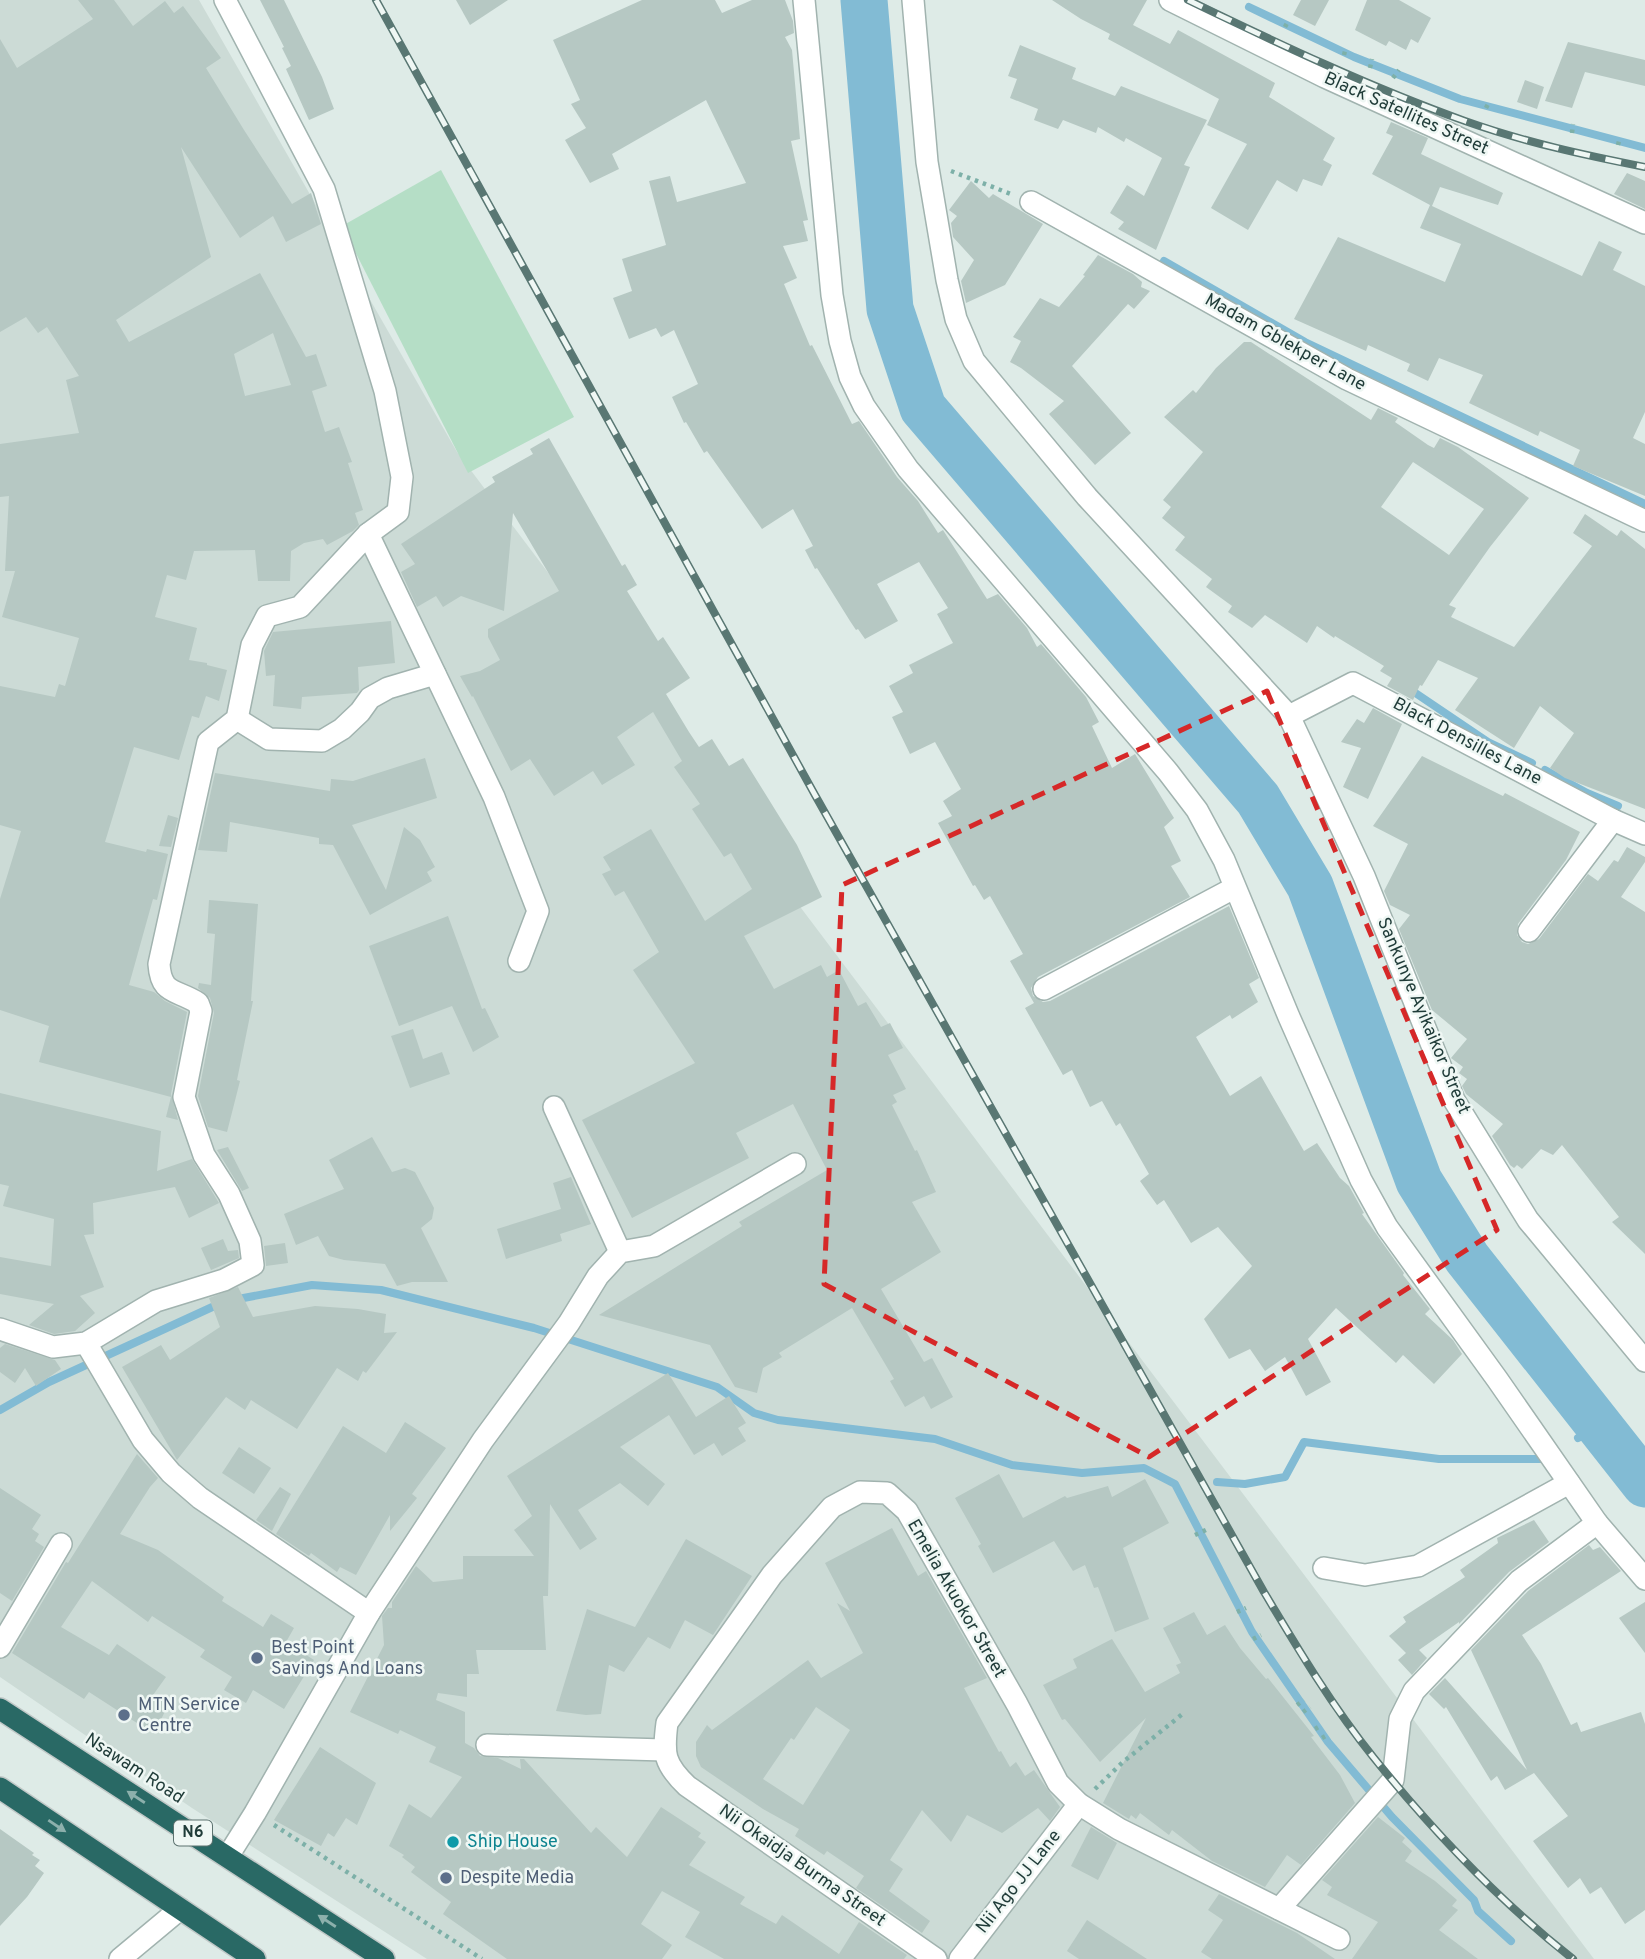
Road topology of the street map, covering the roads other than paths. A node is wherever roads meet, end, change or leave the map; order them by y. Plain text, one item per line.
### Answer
1 (225, 0) edge
2 (804, 0) edge
3 (913, 0) edge
4 (1170, 0) edge
5 (1031, 202) road end
6 (1645, 223) edge
7 (1645, 521) edge
8 (368, 534) junction
9 (435, 674) junction
10 (1289, 716) junction
11 (237, 719) junction
12 (1613, 820) junction
13 (1645, 834) edge
14 (1234, 888) junction
15 (1529, 931) dead end
16 (519, 961) dead end
17 (1044, 989) dead end
18 (554, 1107) dead end
19 (795, 1164) dead end
20 (620, 1252) junction
21 (0, 1329) edge
22 (86, 1343) junction
23 (1645, 1361) edge
24 (1569, 1483) junction
25 (1597, 1523) junction
26 (61, 1544) dead end
27 (1325, 1568) dead end
28 (1645, 1579) edge
29 (369, 1613) junction
30 (0, 1647) edge
31 (0, 1709) edge
32 (487, 1745) dead end
33 (667, 1760) junction
34 (0, 1788) edge
35 (1079, 1804) junction
36 (228, 1856) junction
37 (180, 1909) junction
38 (1279, 1909) junction
39 (1339, 1939) dead end
40 (120, 1959) edge
41 (255, 1959) edge
42 (384, 1959) edge
43 (936, 1959) edge
44 (960, 1959) edge

1 - 8 street
2 - 14 street
3 - 10 street, Sankunye Ayikaikor Street
4 - 6 street, Black Satellites Street
5 - 7 street, Madam Gblekper Lane
8 - 9 street
8 - 11 street
9 - 11 street
9 - 16 street
10 - 12 street, Black Densilles Lane
10 - 23 street, Sankunye Ayikaikor Street
11 - 22 street
12 - 13 street, Black Densilles Lane
12 - 15 street
14 - 17 street
14 - 24 street
18 - 20 street
19 - 20 street
20 - 29 street
21 - 22 street
22 - 29 street
24 - 25 street
24 - 27 street
25 - 28 street
25 - 38 street
26 - 30 street
29 - 36 street
36 -> 31 highway, Nsawam Road / N6
32 - 33 street
33 - 35 street, Emelia Akuokor Street
33 - 43 street, Nii Okaidja Burma Street
34 -> 37 highway
35 - 38 street, Emelia Akuokor Street
35 - 44 street, Nii Ago JJ Lane
42 -> 36 highway, Nsawam Road / N6
37 - 40 street
37 - 41 highway
38 - 39 street, Emelia Akuokor Street

